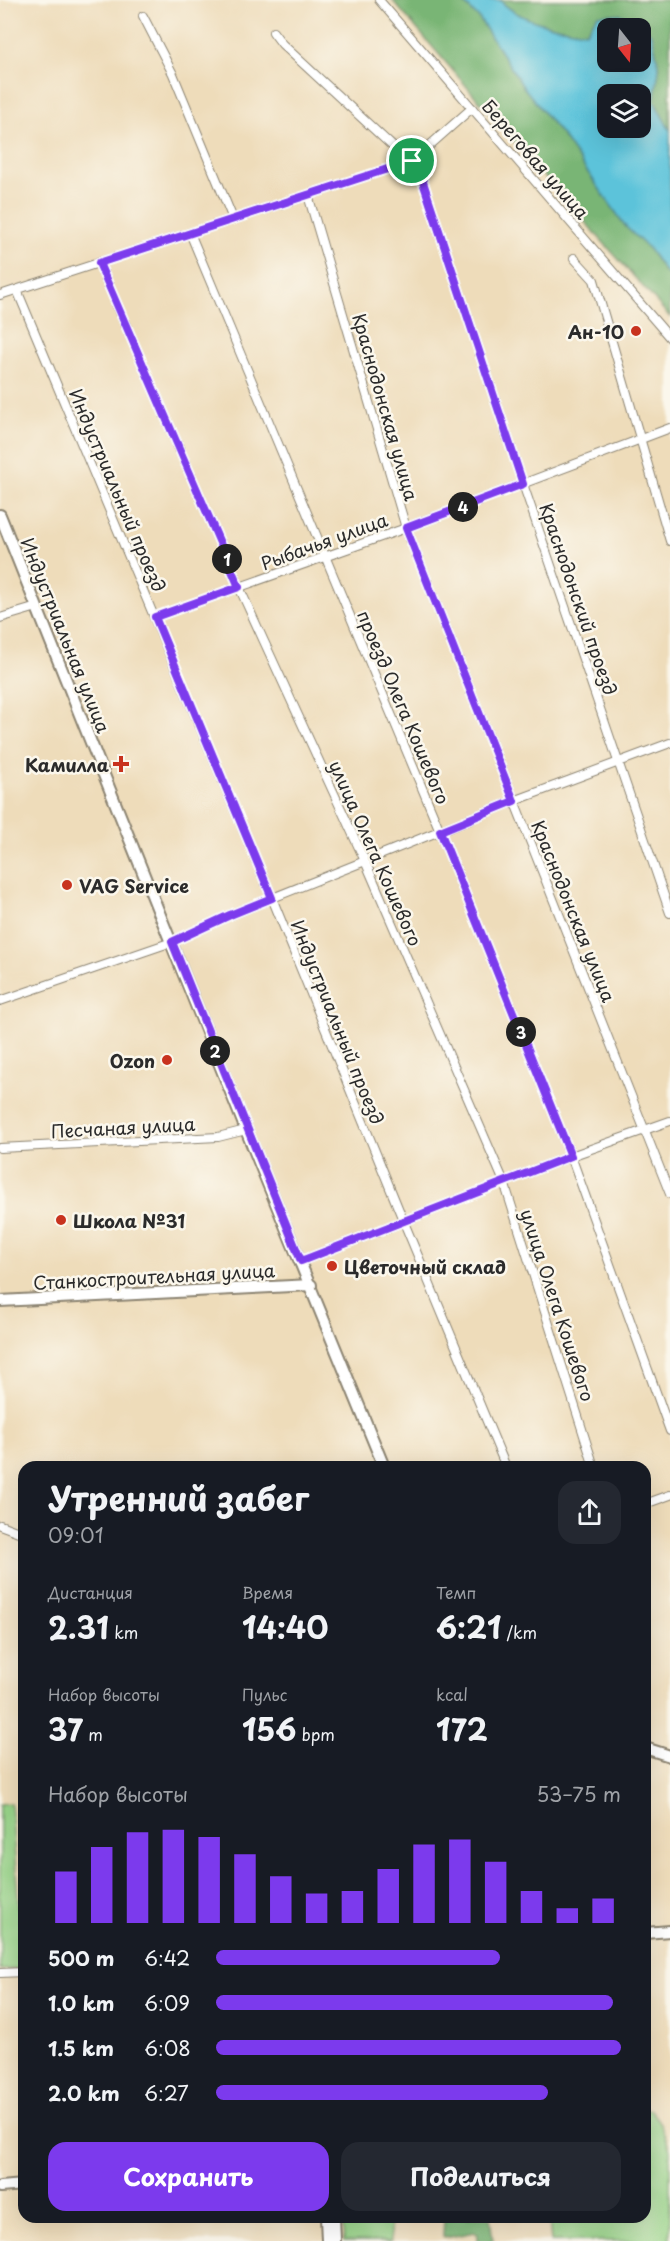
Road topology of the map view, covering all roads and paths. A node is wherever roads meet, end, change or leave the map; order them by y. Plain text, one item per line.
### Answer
1 (379, 0) edge
2 (143, 16) dead end
3 (273, 32) dead end
4 (472, 108) junction
5 (412, 161) junction
6 (308, 195) junction
7 (233, 219) junction
8 (190, 233) junction
9 (574, 258) dead end
10 (99, 263) junction
11 (17, 290) junction
12 (0, 295) edge
13 (670, 338) edge
14 (670, 428) edge
15 (642, 439) junction
16 (523, 484) junction
17 (0, 515) edge
18 (406, 528) junction
19 (670, 541) edge
20 (324, 556) junction
21 (239, 587) junction
22 (37, 607) junction
23 (155, 617) junction
24 (0, 618) edge
25 (670, 743) edge
26 (620, 763) junction
27 (514, 801) junction
28 (440, 831) junction
29 (365, 861) junction
30 (272, 898) junction
31 (670, 913) edge
32 (172, 942) junction
33 (0, 1000) edge
34 (670, 1121) edge
35 (246, 1130) junction
36 (646, 1130) junction
37 (0, 1148) edge
38 (571, 1156) junction
39 (504, 1182) junction
40 (670, 1194) edge
41 (403, 1220) junction
42 (301, 1261) junction
43 (311, 1285) junction
44 (0, 1301) edge
45 (670, 1431) edge
46 (382, 1461) edge
47 (503, 1461) edge
48 (592, 1461) edge
49 (670, 1495) edge
50 (651, 1502) edge
51 (0, 1525) edge
52 (18, 1532) edge
53 (651, 1750) edge
54 (670, 1756) edge
55 (670, 1931) edge
56 (651, 1933) edge
57 (18, 1972) edge
58 (0, 1974) edge
59 (18, 2186) edge
60 (0, 2187) edge
61 (326, 2223) edge
62 (334, 2223) edge
63 (327, 2241) edge
64 (335, 2241) edge

1 - 4 street, Береговая улица
2 - 7 street
3 - 5 street
4 - 5 street
4 - 13 street, Береговая улица
5 - 6 street
5 - 16 street, Краснодонский проезд
6 - 7 street
6 - 18 street, Краснодонская улица
7 - 8 street
8 - 10 street
8 - 20 street, проезд Олега Кошевого
9 - 15 street
10 - 11 street
10 - 21 street, улица Олега Кошевого
11 - 12 street
11 - 23 street, Индустриальный проезд
14 - 15 street, Рыбачья улица
15 - 16 street, Рыбачья улица
15 - 19 street
16 - 18 street, Рыбачья улица
16 - 26 street, Краснодонский проезд
17 - 22 main road, Индустриальная улица
18 - 20 street, Рыбачья улица
18 - 27 street, Краснодонская улица
20 - 21 street, Рыбачья улица
20 - 28 street, проезд Олега Кошевого
21 - 23 street, Рыбачья улица
21 - 29 street, улица Олега Кошевого
22 - 24 street
22 - 32 main road, Индустриальная улица
23 - 30 street, Индустриальный проезд
25 - 26 street
26 - 27 street
26 - 31 street, Краснодонский проезд
27 - 28 street
27 - 36 street, Краснодонская улица
28 - 29 street
28 - 38 street, проезд Олега Кошевого
29 - 30 street
29 - 39 street, улица Олега Кошевого
30 - 32 street
30 - 41 street, Индустриальный проезд
32 - 33 street
32 - 35 main road, Индустриальная улица
34 - 36 street
35 - 37 street, Песчаная улица
35 - 42 main road, Индустриальная улица
36 - 38 street
36 - 40 street, Краснодонская улица
38 - 39 street
38 - 45 street, проезд Олега Кошевого
39 - 41 street
39 - 48 street, улица Олега Кошевого
41 - 42 street
41 - 47 street, Индустриальный проезд
42 - 43 main road, Индустриальная улица
43 - 44 main road, Станкостроительная улица
43 - 46 main road, Индустриальная улица
49 - 50 street
51 - 52 street
53 - 54 main road
55 - 56 main road
57 - 58 street
59 - 60 main road
61 - 63 main road
62 - 64 main road

